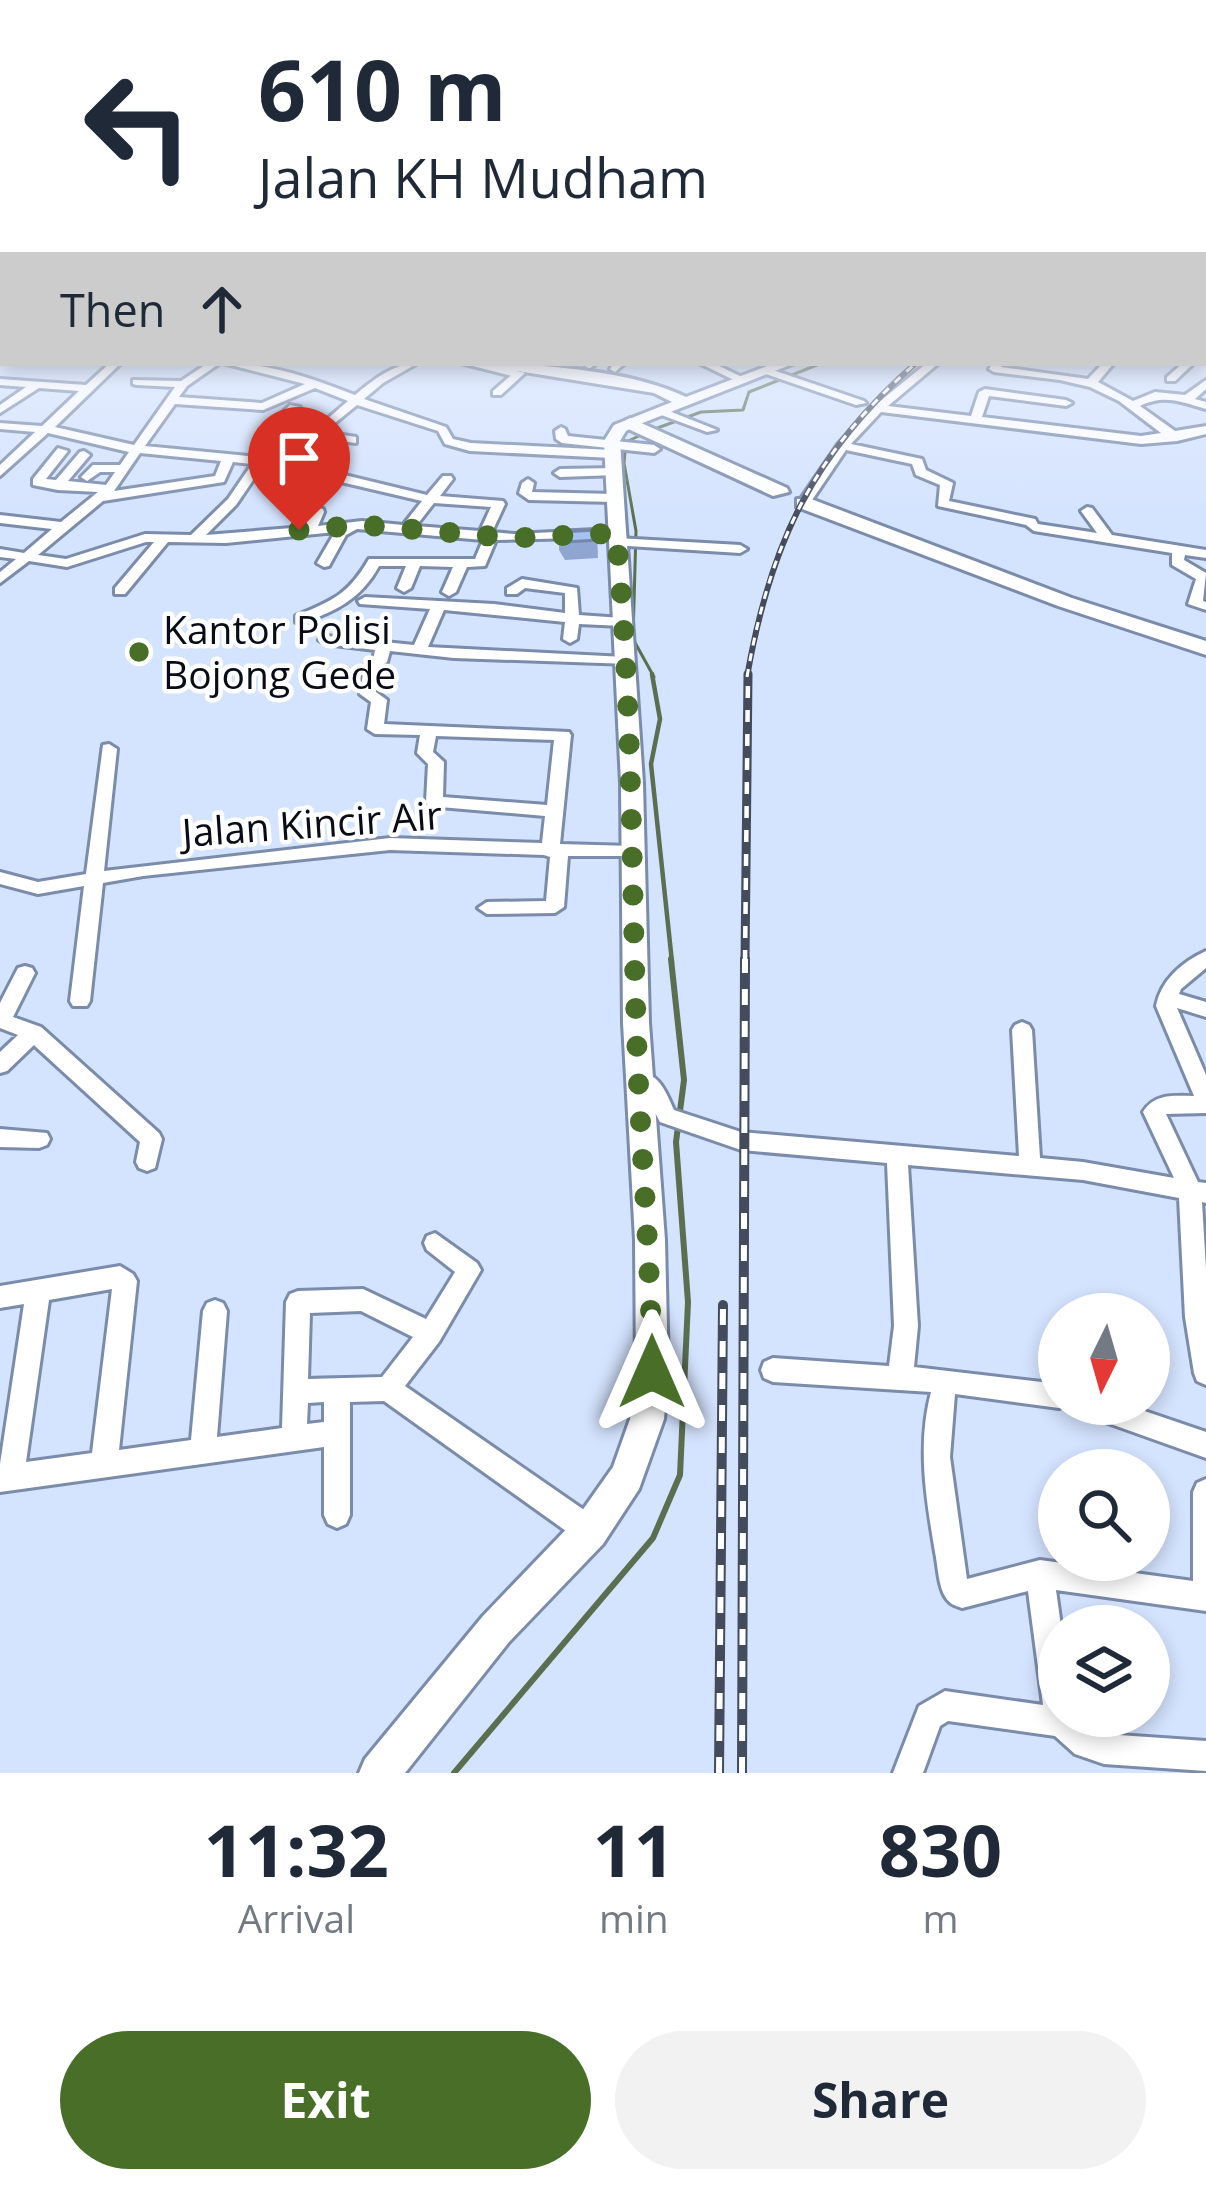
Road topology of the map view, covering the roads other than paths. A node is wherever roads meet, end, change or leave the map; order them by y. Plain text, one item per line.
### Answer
1 (116, 366) edge
2 (211, 366) edge
3 (243, 366) edge
4 (311, 366) edge
5 (407, 366) edge
6 (618, 366) edge
7 (711, 366) edge
8 (930, 366) edge
9 (996, 366) edge
10 (1105, 366) edge
11 (1186, 366) edge
12 (514, 367) edge
13 (1024, 368) edge
14 (778, 370) edge
15 (295, 376) junction
16 (1172, 379) dead end
17 (742, 380) junction
18 (0, 382) edge
19 (137, 382) dead end
20 (1085, 382) junction
21 (315, 384) junction
22 (1206, 384) edge
23 (37, 385) junction
24 (90, 388) junction
25 (179, 391) junction
26 (985, 392) junction
27 (497, 393) dead end
28 (219, 394) dead end
29 (1186, 399) junction
30 (355, 400) junction
31 (860, 403) dead end
32 (1066, 403) junction
33 (1131, 406) junction
34 (1206, 406) edge
35 (294, 407) dead end
36 (878, 408) junction
37 (0, 410) edge
38 (975, 420) junction
39 (101, 421) dead end
40 (0, 426) edge
41 (49, 429) junction
42 (650, 430) junction
43 (711, 430) dead end
44 (1054, 430) junction
45 (561, 431) dead end
46 (1202, 433) edge
47 (82, 434) junction
48 (314, 434) junction
49 (1177, 437) junction
50 (352, 440) dead end
51 (298, 442) junction
52 (844, 446) junction
53 (139, 449) junction
54 (62, 451) dead end
55 (84, 455) dead end
56 (227, 461) junction
57 (260, 461) junction
58 (4, 465) edge
59 (124, 469) junction
60 (560, 473) dead end
61 (328, 475) dead end
62 (87, 477) dead end
63 (447, 479) dead end
64 (528, 482) dead end
65 (58, 486) junction
66 (780, 492) dead end
67 (105, 493) junction
68 (428, 499) junction
69 (804, 503) joint
70 (286, 504) dead end
71 (1087, 511) dead end
72 (320, 514) junction
73 (557, 517) dead end
74 (337, 518) dead end
75 (0, 520) edge
76 (519, 521) dead end
77 (66, 526) junction
78 (364, 526) junction
79 (406, 528) junction
80 (310, 529) junction
81 (488, 536) junction
82 (550, 536) junction
83 (1106, 536) junction
84 (1204, 536) edge
85 (514, 538) junction
86 (164, 539) junction
87 (621, 539) junction
88 (193, 540) junction
89 (740, 549) dead end
90 (1179, 550) junction
91 (0, 553) edge
92 (1205, 554) edge
93 (484, 557) junction
94 (26, 558) junction
95 (507, 558) dead end
96 (415, 561) junction
97 (462, 562) junction
98 (324, 563) dead end
99 (1204, 579) edge
100 (0, 580) edge
101 (404, 587) dead end
102 (512, 590) dead end
103 (120, 591) dead end
104 (448, 592) dead end
105 (365, 601) dead end
106 (1206, 606) edge
107 (438, 607) junction
108 (301, 619) dead end
109 (572, 620) junction
110 (622, 622) junction
111 (570, 639) dead end
112 (326, 640) dead end
113 (383, 646) junction
114 (1206, 648) edge
115 (419, 650) junction
116 (625, 661) junction
117 (428, 731) junction
118 (110, 749) dead end
119 (552, 811) junction
120 (554, 852) junction
121 (632, 852) junction
122 (0, 878) edge
123 (92, 881) junction
124 (488, 908) dead end
125 (1206, 958) edge
126 (25, 973) dead end
127 (1167, 997) junction
128 (80, 1001) dead end
129 (1206, 1010) edge
130 (0, 1020) edge
131 (1022, 1030) dead end
132 (34, 1032) junction
133 (0, 1065) edge
134 (641, 1079) junction
135 (1206, 1101) edge
136 (0, 1138) edge
137 (39, 1139) dead end
138 (897, 1155) junction
139 (147, 1162) dead end
140 (1030, 1165) junction
141 (1198, 1191) edge
142 (435, 1243) dead end
143 (38, 1291) junction
144 (0, 1297) edge
145 (214, 1311) dead end
146 (430, 1334) junction
147 (773, 1370) dead end
148 (1206, 1372) edge
149 (900, 1379) junction
150 (946, 1381) junction
151 (337, 1387) junction
152 (388, 1389) junction
153 (296, 1391) junction
154 (1038, 1393) edge
155 (1149, 1425) edge
156 (337, 1433) junction
157 (294, 1439) junction
158 (1206, 1445) edge
159 (203, 1451) junction
160 (104, 1465) junction
161 (5, 1479) edge
162 (1206, 1492) edge
163 (338, 1515) dead end
164 (590, 1531) junction
165 (1038, 1574) edge
166 (1206, 1580) edge
167 (1091, 1581) edge
168 (1206, 1597) edge
169 (1038, 1716) edge
170 (1072, 1737) edge
171 (1206, 1756) edge
172 (379, 1773) edge
173 (908, 1773) edge

1 - 24 street
2 - 25 street
3 - 15 street
4 - 15 street
5 - 30 street
6 - 42 main road
7 - 17 street
8 - 36 street
9 - 13 street
9 - 26 street
10 - 20 street
11 - 16 street
12 - 27 street
12 - 42 main road
13 - 20 street
14 - 17 main road
14 - 31 street
15 - 21 street
17 - 42 main road
18 - 23 street
19 - 25 street
20 - 32 street
20 - 33 street
21 - 25 street
21 - 30 street
22 - 29 street
23 - 24 street
23 - 37 street
24 - 41 street
25 - 28 street
25 - 53 street
26 - 32 street
26 - 38 street
29 - 33 street
29 - 34 street
30 - 42 street
30 - 48 street
32 - 44 street
33 - 49 street
35 - 51 street
36 - 38 street
36 - 52 street
38 - 44 street
39 - 47 street
40 - 41 street
41 - 47 street
41 - 58 street
42 - 43 street
42 - 45 street
42 - 60 street
42 - 64 street
42 - 66 highway
42 - 87 main road
44 - 49 street
46 - 49 street
47 - 53 street
48 - 50 street
48 - 51 street
51 - 57 street
52 - 69 street
52 - 83 street
53 - 56 street
53 - 59 street
54 - 65 street
55 - 65 street
56 - 57 street
56 - 67 street
57 - 88 street
59 - 62 street
59 - 67 street
61 - 68 street
63 - 68 street
65 - 67 street
67 - 77 street
68 - 79 street
68 - 81 street
69 - 114 highway
70 - 72 street
71 - 83 street
72 - 74 street
72 - 80 street
73 - 82 street
75 - 77 street
76 - 85 street
77 - 94 street
78 - 79 street
78 - 80 street
78 - 98 street
79 - 81 street
80 - 88 street
81 - 85 street
81 - 93 street
82 - 85 street
82 - 87 street
83 - 90 street
84 - 92 street
86 - 88 street
86 - 94 street
86 - 103 street
87 - 89 street
87 - 110 main road
90 - 92 street
90 - 99 street
91 - 94 street
93 - 95 street
93 - 97 street
94 - 100 street
96 - 97 street
96 - 101 street
96 - 108 street
97 - 104 street
99 - 106 street
102 - 109 street
105 - 107 street
107 - 109 street
107 - 115 street
109 - 110 street
109 - 111 street
110 - 116 main road
112 - 113 street
113 - 115 street
113 - 117 street
115 - 116 street
116 - 121 main road
117 - 119 street
117 - 119 street
118 - 123 street
119 - 120 street
120 - 121 street, Jalan Kincir Air
120 - 123 street, Jalan Kincir Air
120 - 124 street
121 - 134 main road
122 - 123 street, Jalan Kincir Air
123 - 128 street
125 - 127 street
126 - 130 street
127 - 129 street
127 - 135 street
130 - 132 street
131 - 140 street
132 - 133 street
132 - 139 street
134 - 138 street
134 - 164 main road
135 - 141 street
136 - 137 street
138 - 140 street
138 - 149 street
140 - 141 street
141 - 148 street
142 - 146 street
143 - 144 street
143 - 160 street
143 - 161 street
145 - 159 street
146 - 152 street
146 - 153 street
147 - 149 street
149 - 150 street
150 - 154 street
150 - 165 street
151 - 152 street
151 - 153 street
151 - 156 street
152 - 164 street
153 - 157 street
155 - 158 street
156 - 157 street
156 - 163 street
157 - 159 street
159 - 160 street
160 - 161 street
162 - 166 street
164 - 172 main road
167 - 168 street
169 - 173 street
170 - 171 street

